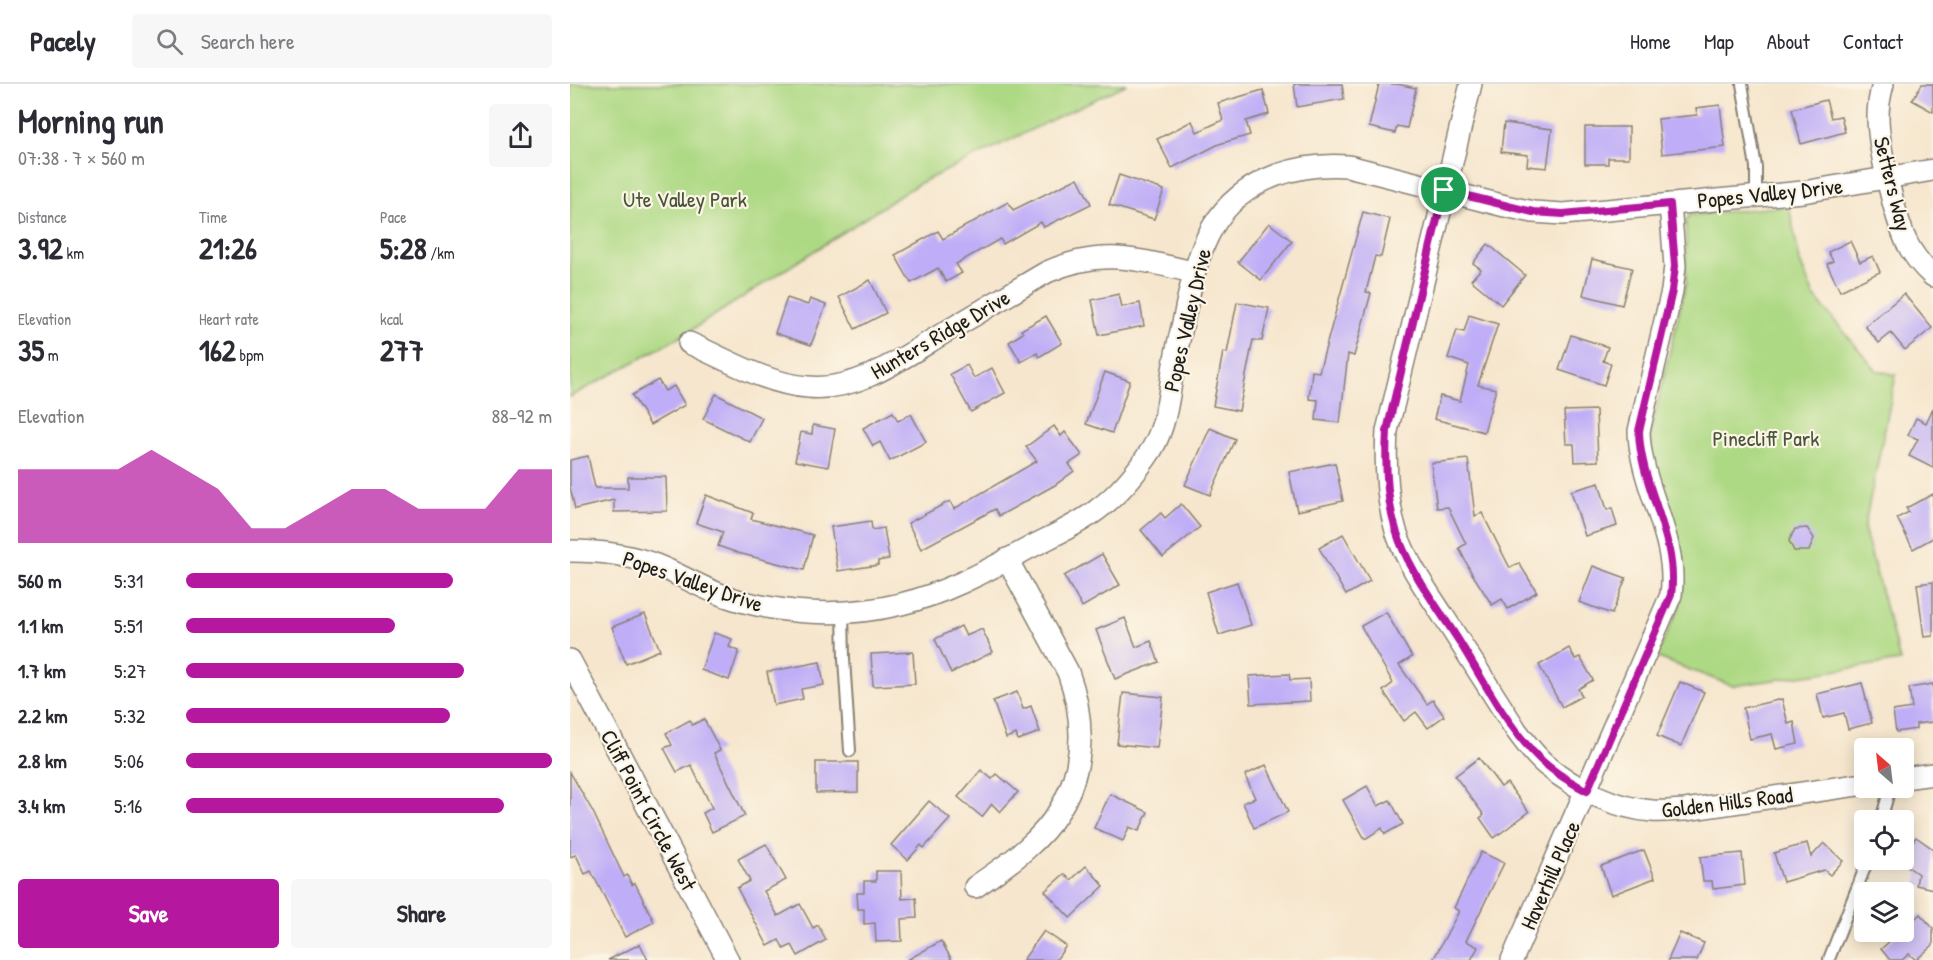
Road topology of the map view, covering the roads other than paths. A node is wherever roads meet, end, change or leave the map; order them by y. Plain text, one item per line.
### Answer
1 (1471, 84) edge
2 (1742, 84) edge
3 (1883, 84) edge
4 (1933, 170) edge
5 (1888, 178) junction
6 (1444, 190) junction
7 (1756, 196) junction
8 (1670, 204) junction
9 (1194, 272) junction
10 (1933, 276) edge
11 (689, 343) dead end
12 (570, 551) edge
13 (1007, 559) junction
14 (843, 612) junction
15 (570, 660) edge
16 (850, 751) dead end
17 (1933, 774) edge
18 (1914, 777) edge
19 (1854, 785) edge
20 (1587, 791) junction
21 (1864, 870) edge
22 (975, 887) dead end
23 (1829, 959) edge
24 (728, 960) edge
25 (1512, 960) edge

1 - 6 street, Golden Hills Road
2 - 7 lane
3 - 5 street, Setters Way
4 - 5 street, Popes Valley Drive
5 - 7 street, Popes Valley Drive
5 - 10 street, Setters Way
6 - 8 street, Popes Valley Drive
6 - 9 street, Popes Valley Drive
6 - 20 street, Golden Hills Road
7 - 8 street, Popes Valley Drive
8 - 20 street, Haverhill Place
9 - 11 street, Hunters Ridge Drive
9 - 13 street, Popes Valley Drive
12 - 14 street, Popes Valley Drive
13 - 14 street, Popes Valley Drive
13 - 22 street
14 - 16 lane
15 - 24 street, Cliff Point Circle West
17 - 18 street
19 - 20 street, Golden Hills Road
20 - 25 street, Haverhill Place
21 - 23 lane

